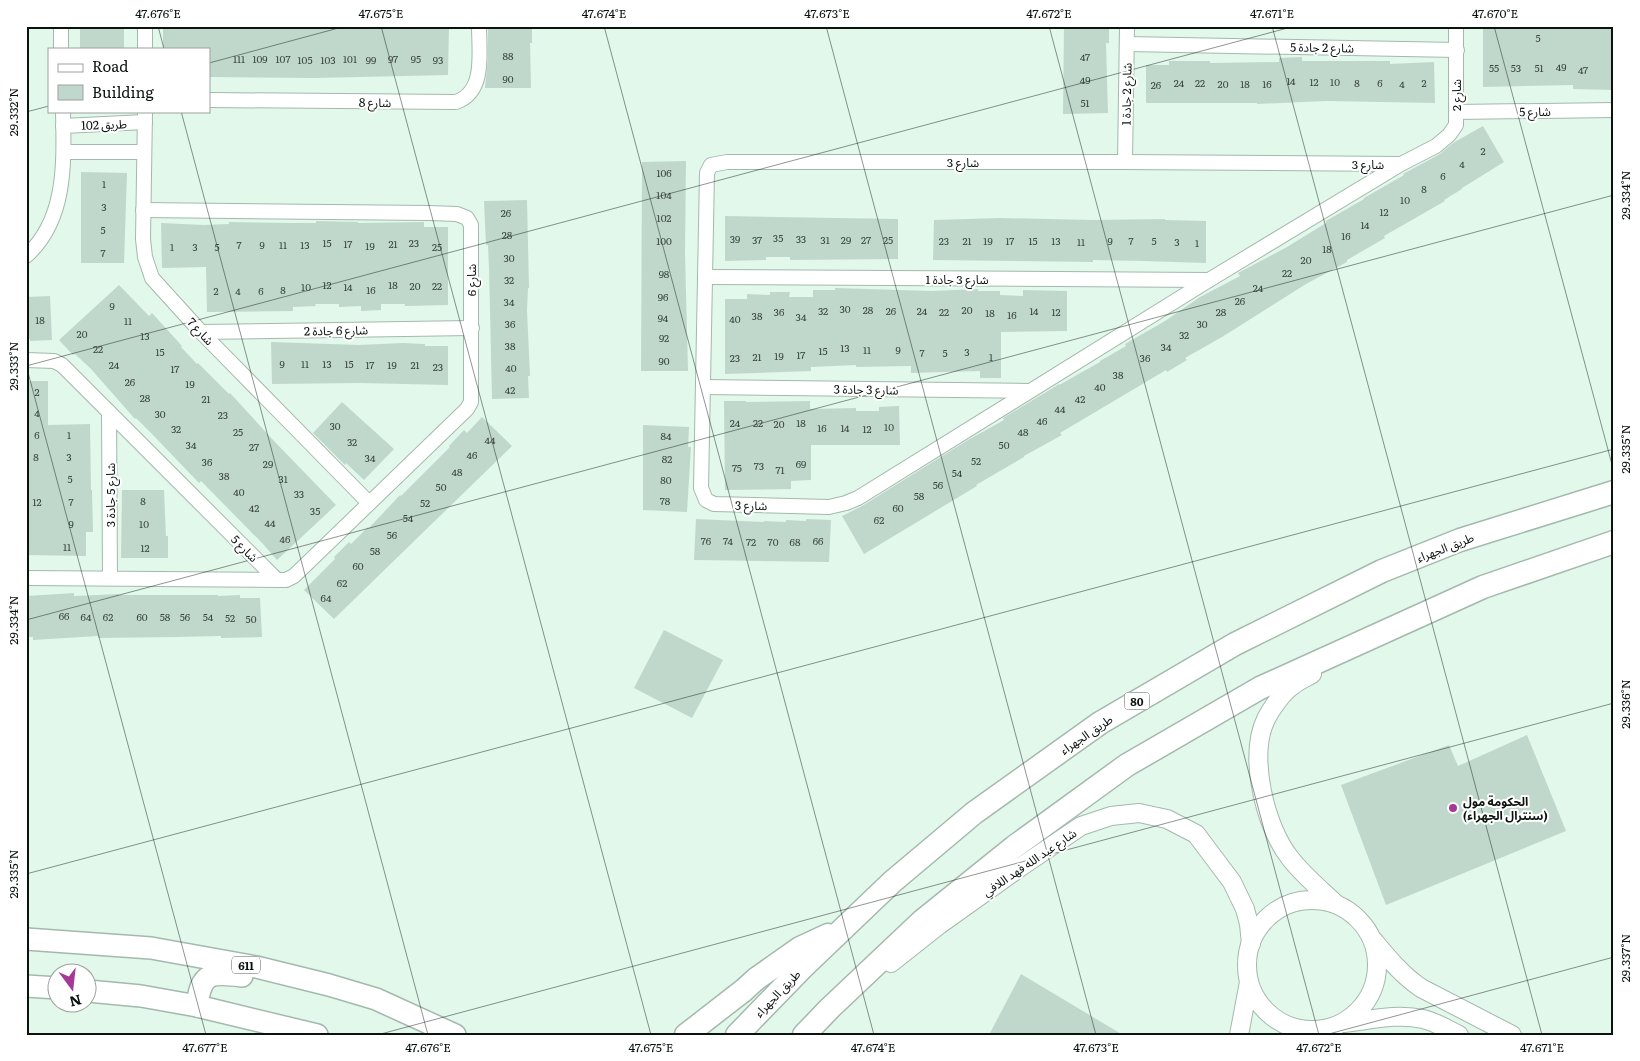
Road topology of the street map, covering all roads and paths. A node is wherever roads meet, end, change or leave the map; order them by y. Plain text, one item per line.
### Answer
1 (61, 26) edge
2 (145, 26) edge
3 (479, 26) edge
4 (1127, 26) edge
5 (1456, 26) edge
6 (1127, 44) junction
7 (60, 48) edge
8 (145, 48) edge
9 (1456, 50) junction
10 (210, 100) edge
11 (1614, 110) edge
12 (63, 112) edge
13 (1456, 112) junction
14 (145, 117) edge
15 (63, 126) junction
16 (64, 152) junction
17 (143, 152) junction
18 (1125, 162) junction
19 (1402, 164) junction
20 (143, 210) junction
21 (26, 256) edge
22 (705, 277) junction
23 (1210, 280) junction
24 (472, 328) junction
25 (201, 332) junction
26 (26, 360) edge
27 (702, 387) junction
28 (1029, 391) junction
29 (110, 412) junction
30 (1614, 492) edge
31 (369, 503) junction
32 (1614, 542) edge
33 (26, 578) edge
34 (110, 578) junction
35 (276, 580) junction
36 (1398, 626) junction
37 (1338, 906) junction
38 (844, 927) junction
39 (1371, 937) junction
40 (26, 939) edge
41 (1251, 944) junction
42 (266, 970) junction
43 (1249, 982) junction
44 (26, 986) edge
45 (48, 987) edge
46 (98, 992) edge
47 (197, 1006) junction
48 (1341, 1024) junction
49 (1317, 1030) junction
50 (806, 1033) edge
51 (317, 1035) edge
52 (455, 1035) edge
53 (686, 1035) edge
54 (737, 1035) edge
55 (1239, 1035) edge
56 (1294, 1035) edge
57 (1459, 1035) edge
58 (1512, 1035) edge

1 - 7 street
2 - 8 street
3 - 10 street, شارع 8
4 - 6 street, شارع 2 جادة 1
5 - 9 street, شارع 2
6 - 9 street, شارع 2 جادة 5
6 - 18 street, شارع 2 جادة 1
9 - 13 street, شارع 2
11 - 13 street, شارع 5
12 - 15 street, طريق 102
13 - 19 street, شارع 2
14 - 15 street, طريق 102
14 - 17 street, شارع 7
15 - 16 street, طريق 102
16 - 17 street
16 - 21 street, طريق 102
17 - 20 street, شارع 7
18 - 19 street, شارع 3
18 - 22 street, شارع 3
19 - 23 street, شارع 3
20 - 24 street, شارع 6
20 - 25 street, شارع 7
22 - 23 street, شارع 3 جادة 1
22 - 27 street, شارع 3
23 - 28 street, شارع 3
24 - 25 street, شارع 6 جادة 2
24 - 31 street, شارع 6
25 - 31 street, شارع 7
26 - 29 street, شارع 5
27 - 28 street, شارع 3 جادة 3
27 - 28 street, شارع 3
29 - 34 street, شارع 5 جادة 3
29 - 35 street, شارع 5
30 - 38 highway, طريق الجهراء / 80
31 - 35 street, شارع 6
32 - 36 highway
33 - 34 street, شارع 5
34 - 35 street, شارع 5
36 - 37 street
36 - 50 highway
37 - 39 street
37 - 41 street
38 - 53 highway
38 - 54 highway, طريق الجهراء / 80
39 - 48 street
39 - 58 street
40 - 42 main road, 611
41 - 43 street
41 - 50 street, شارع عبد الله فهد اللافي
42 - 47 main road
42 - 52 main road, 611
43 - 49 street
43 - 55 street
44 - 45 main road
46 - 47 main road
47 - 51 main road
48 - 49 street
48 - 57 street
49 - 56 street

